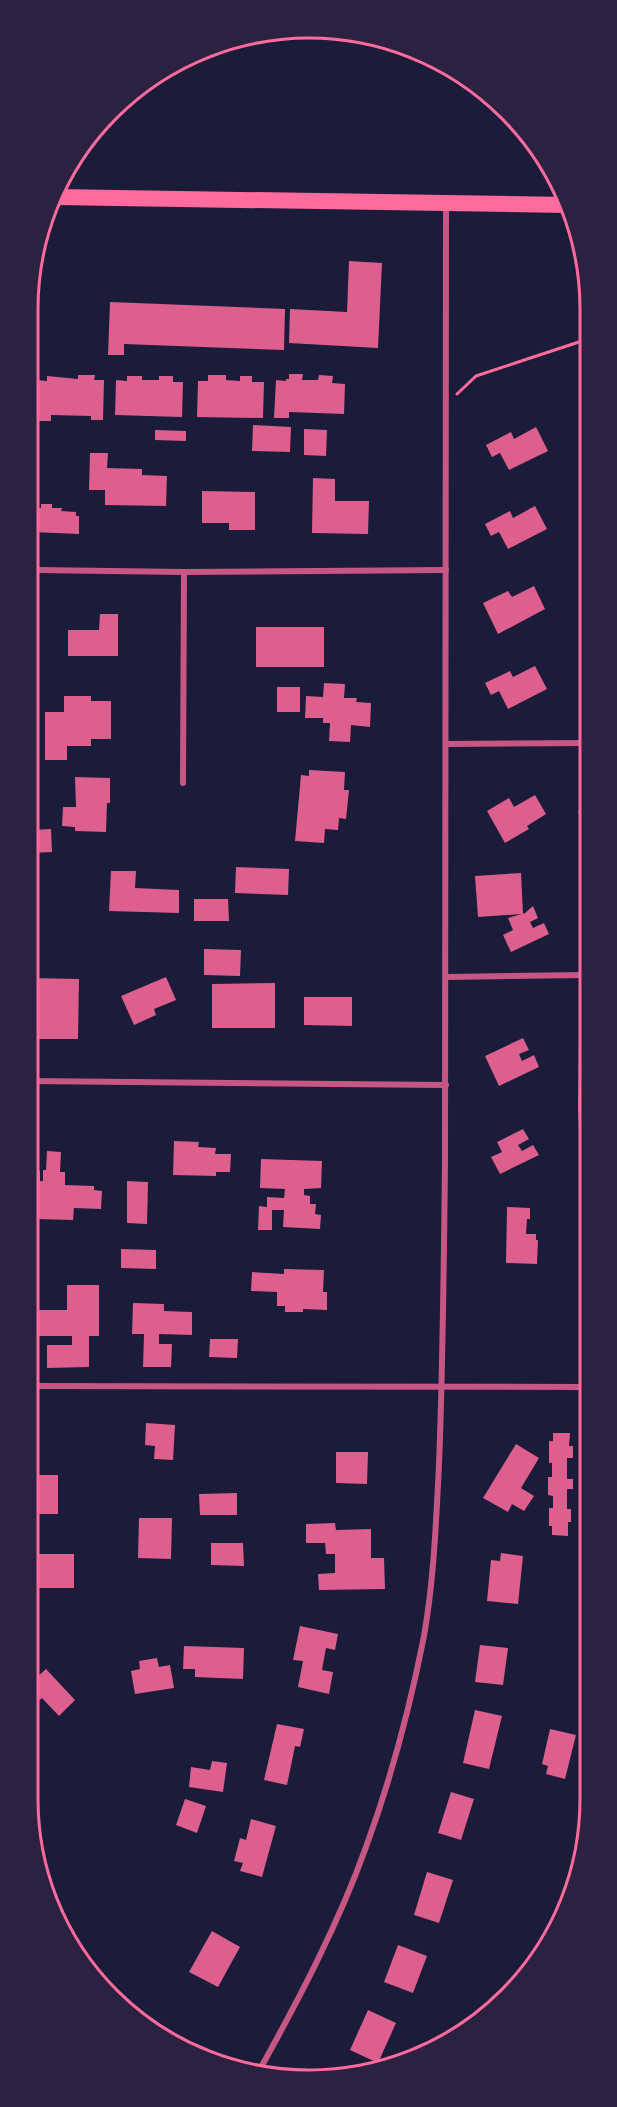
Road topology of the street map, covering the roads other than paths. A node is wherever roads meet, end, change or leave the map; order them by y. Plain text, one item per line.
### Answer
1 (61, 197) edge
2 (446, 203) junction
3 (559, 205) edge
4 (38, 570) edge
5 (446, 570) junction
6 (184, 572) junction
7 (580, 743) edge
8 (446, 744) junction
9 (183, 783) dead end
10 (580, 975) edge
11 (446, 977) junction
12 (38, 1081) edge
13 (446, 1085) junction
14 (38, 1386) edge
15 (442, 1387) junction
16 (580, 1387) edge
17 (262, 2065) edge

1 - 2 highway
2 - 3 highway
2 - 5 street
4 - 6 street
5 - 6 street
5 - 8 street
6 - 9 street
7 - 8 street
8 - 11 street
10 - 11 street
11 - 13 street
12 - 13 street
13 - 15 street
14 - 15 street
15 - 16 street
15 - 17 street

